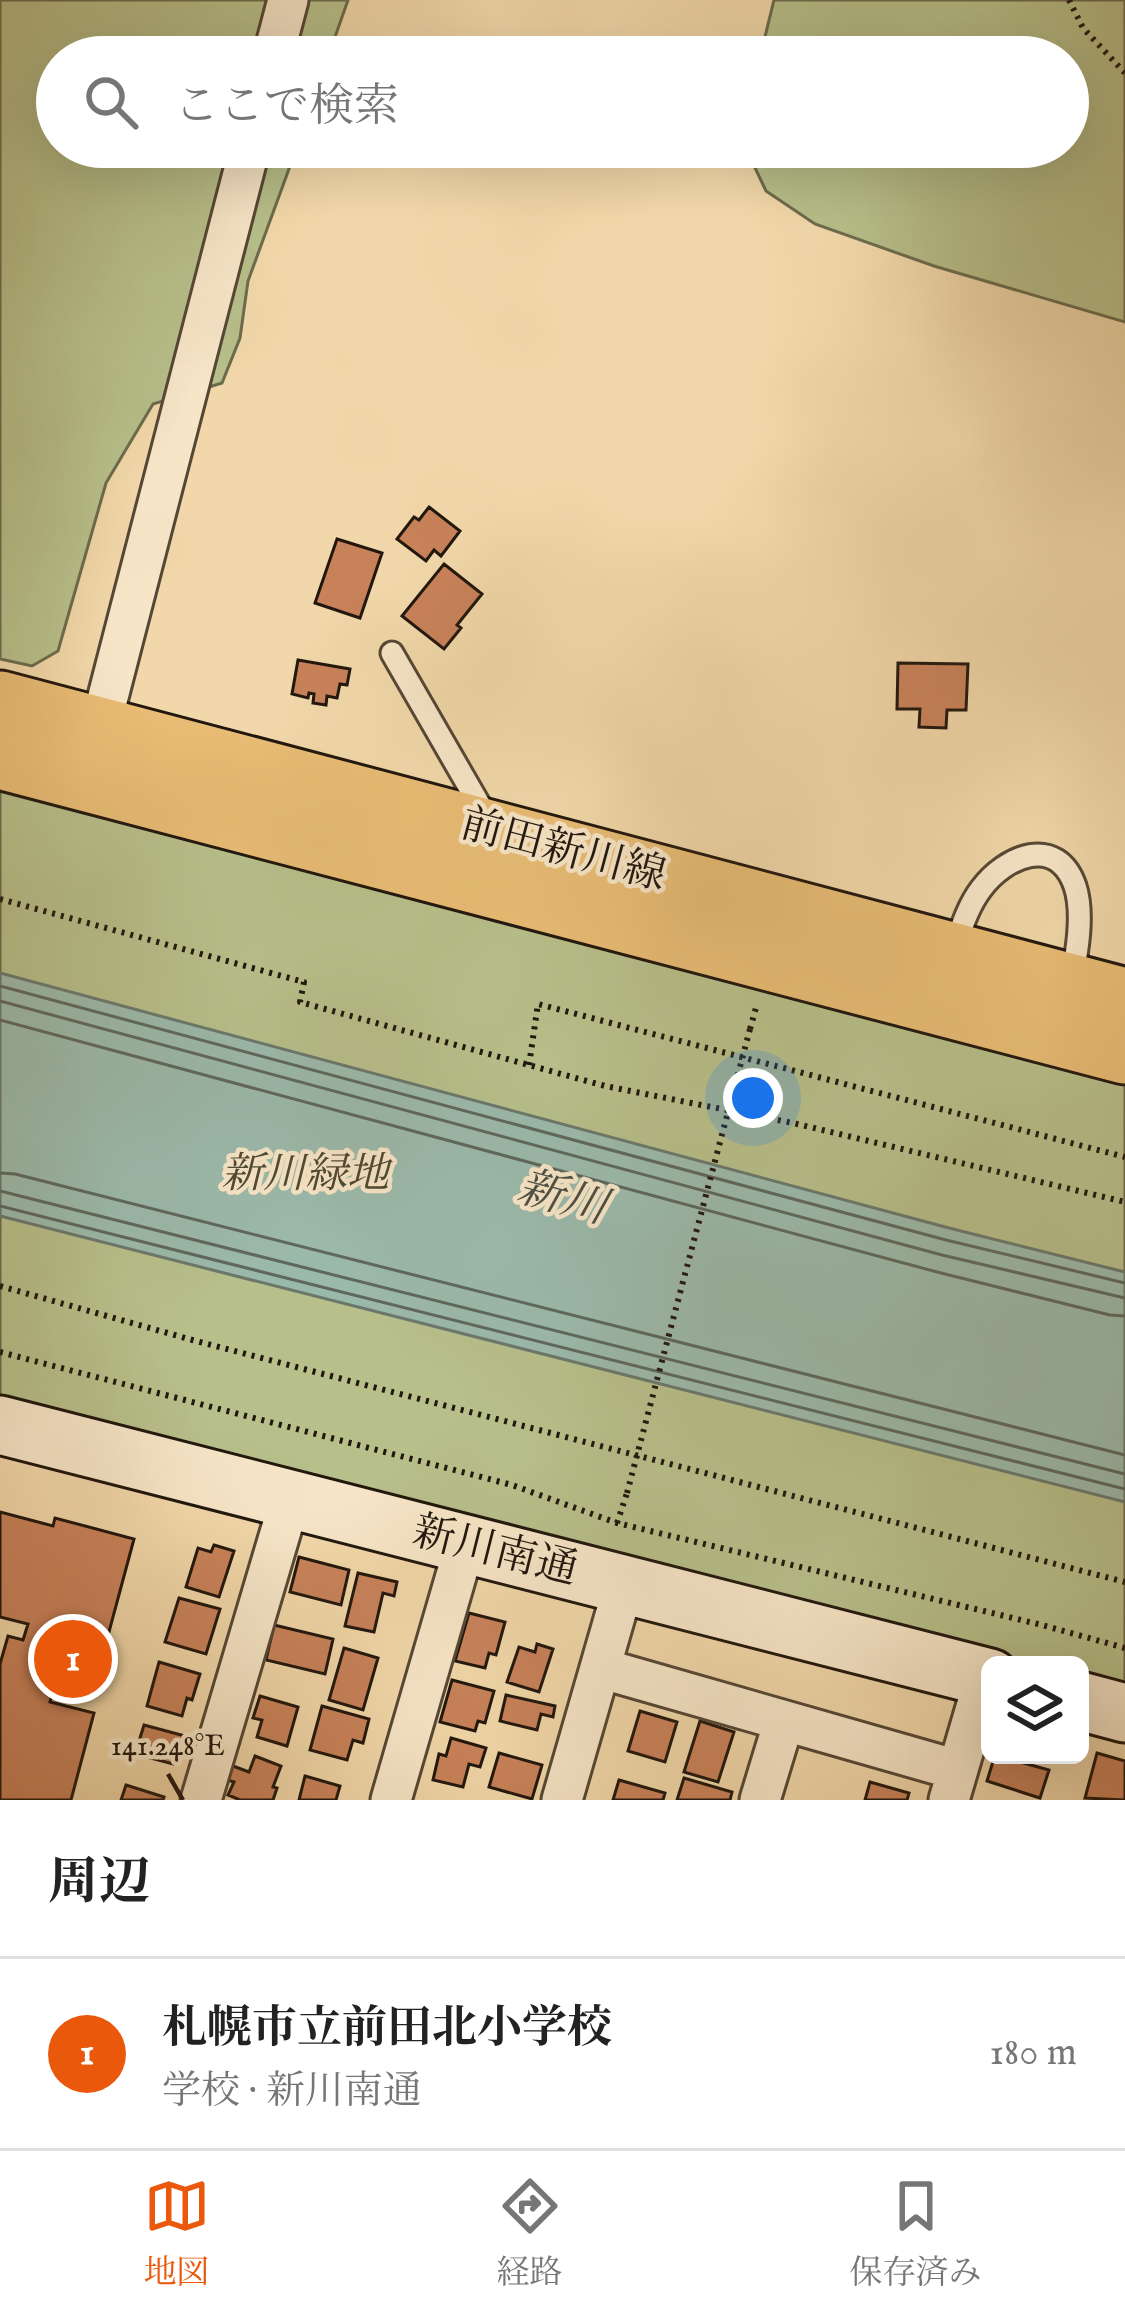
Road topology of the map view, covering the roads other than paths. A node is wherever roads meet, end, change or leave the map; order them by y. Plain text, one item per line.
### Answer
1 (288, 0) edge
2 (279, 36) edge
3 (245, 168) edge
4 (392, 652) dead end
5 (0, 703) edge
6 (93, 754) junction
7 (0, 757) edge
8 (496, 834) junction
9 (945, 979) junction
10 (1098, 993) edge
11 (1125, 1052) edge
12 (0, 1425) edge
13 (290, 1500) junction
14 (465, 1545) junction
15 (624, 1585) junction
16 (600, 1669) junction
17 (981, 1675) edge
18 (981, 1696) edge
19 (1089, 1703) edge
20 (1125, 1713) edge
21 (784, 1720) junction
22 (953, 1785) edge
23 (201, 1800) edge
24 (391, 1800) edge
25 (562, 1800) edge
26 (760, 1800) edge

1 - 2 street
3 - 6 street
4 - 8 lane
5 - 6 main road, 前田新川線
6 - 7 main road, 前田新川線
6 - 8 main road, 前田新川線
6 - 9 main road, 前田新川線
8 - 9 main road, 前田新川線
9 - 10 main road, 前田新川線
9 - 10 lane
9 - 11 main road, 前田新川線
12 - 13 street, 新川南通
13 - 14 street, 新川南通
13 - 23 street
14 - 15 street, 新川南通
14 - 24 street
15 - 16 street
15 - 17 street, 新川南通
16 - 21 street
16 - 25 street
18 - 22 street
19 - 20 street
21 - 22 street
21 - 26 street

